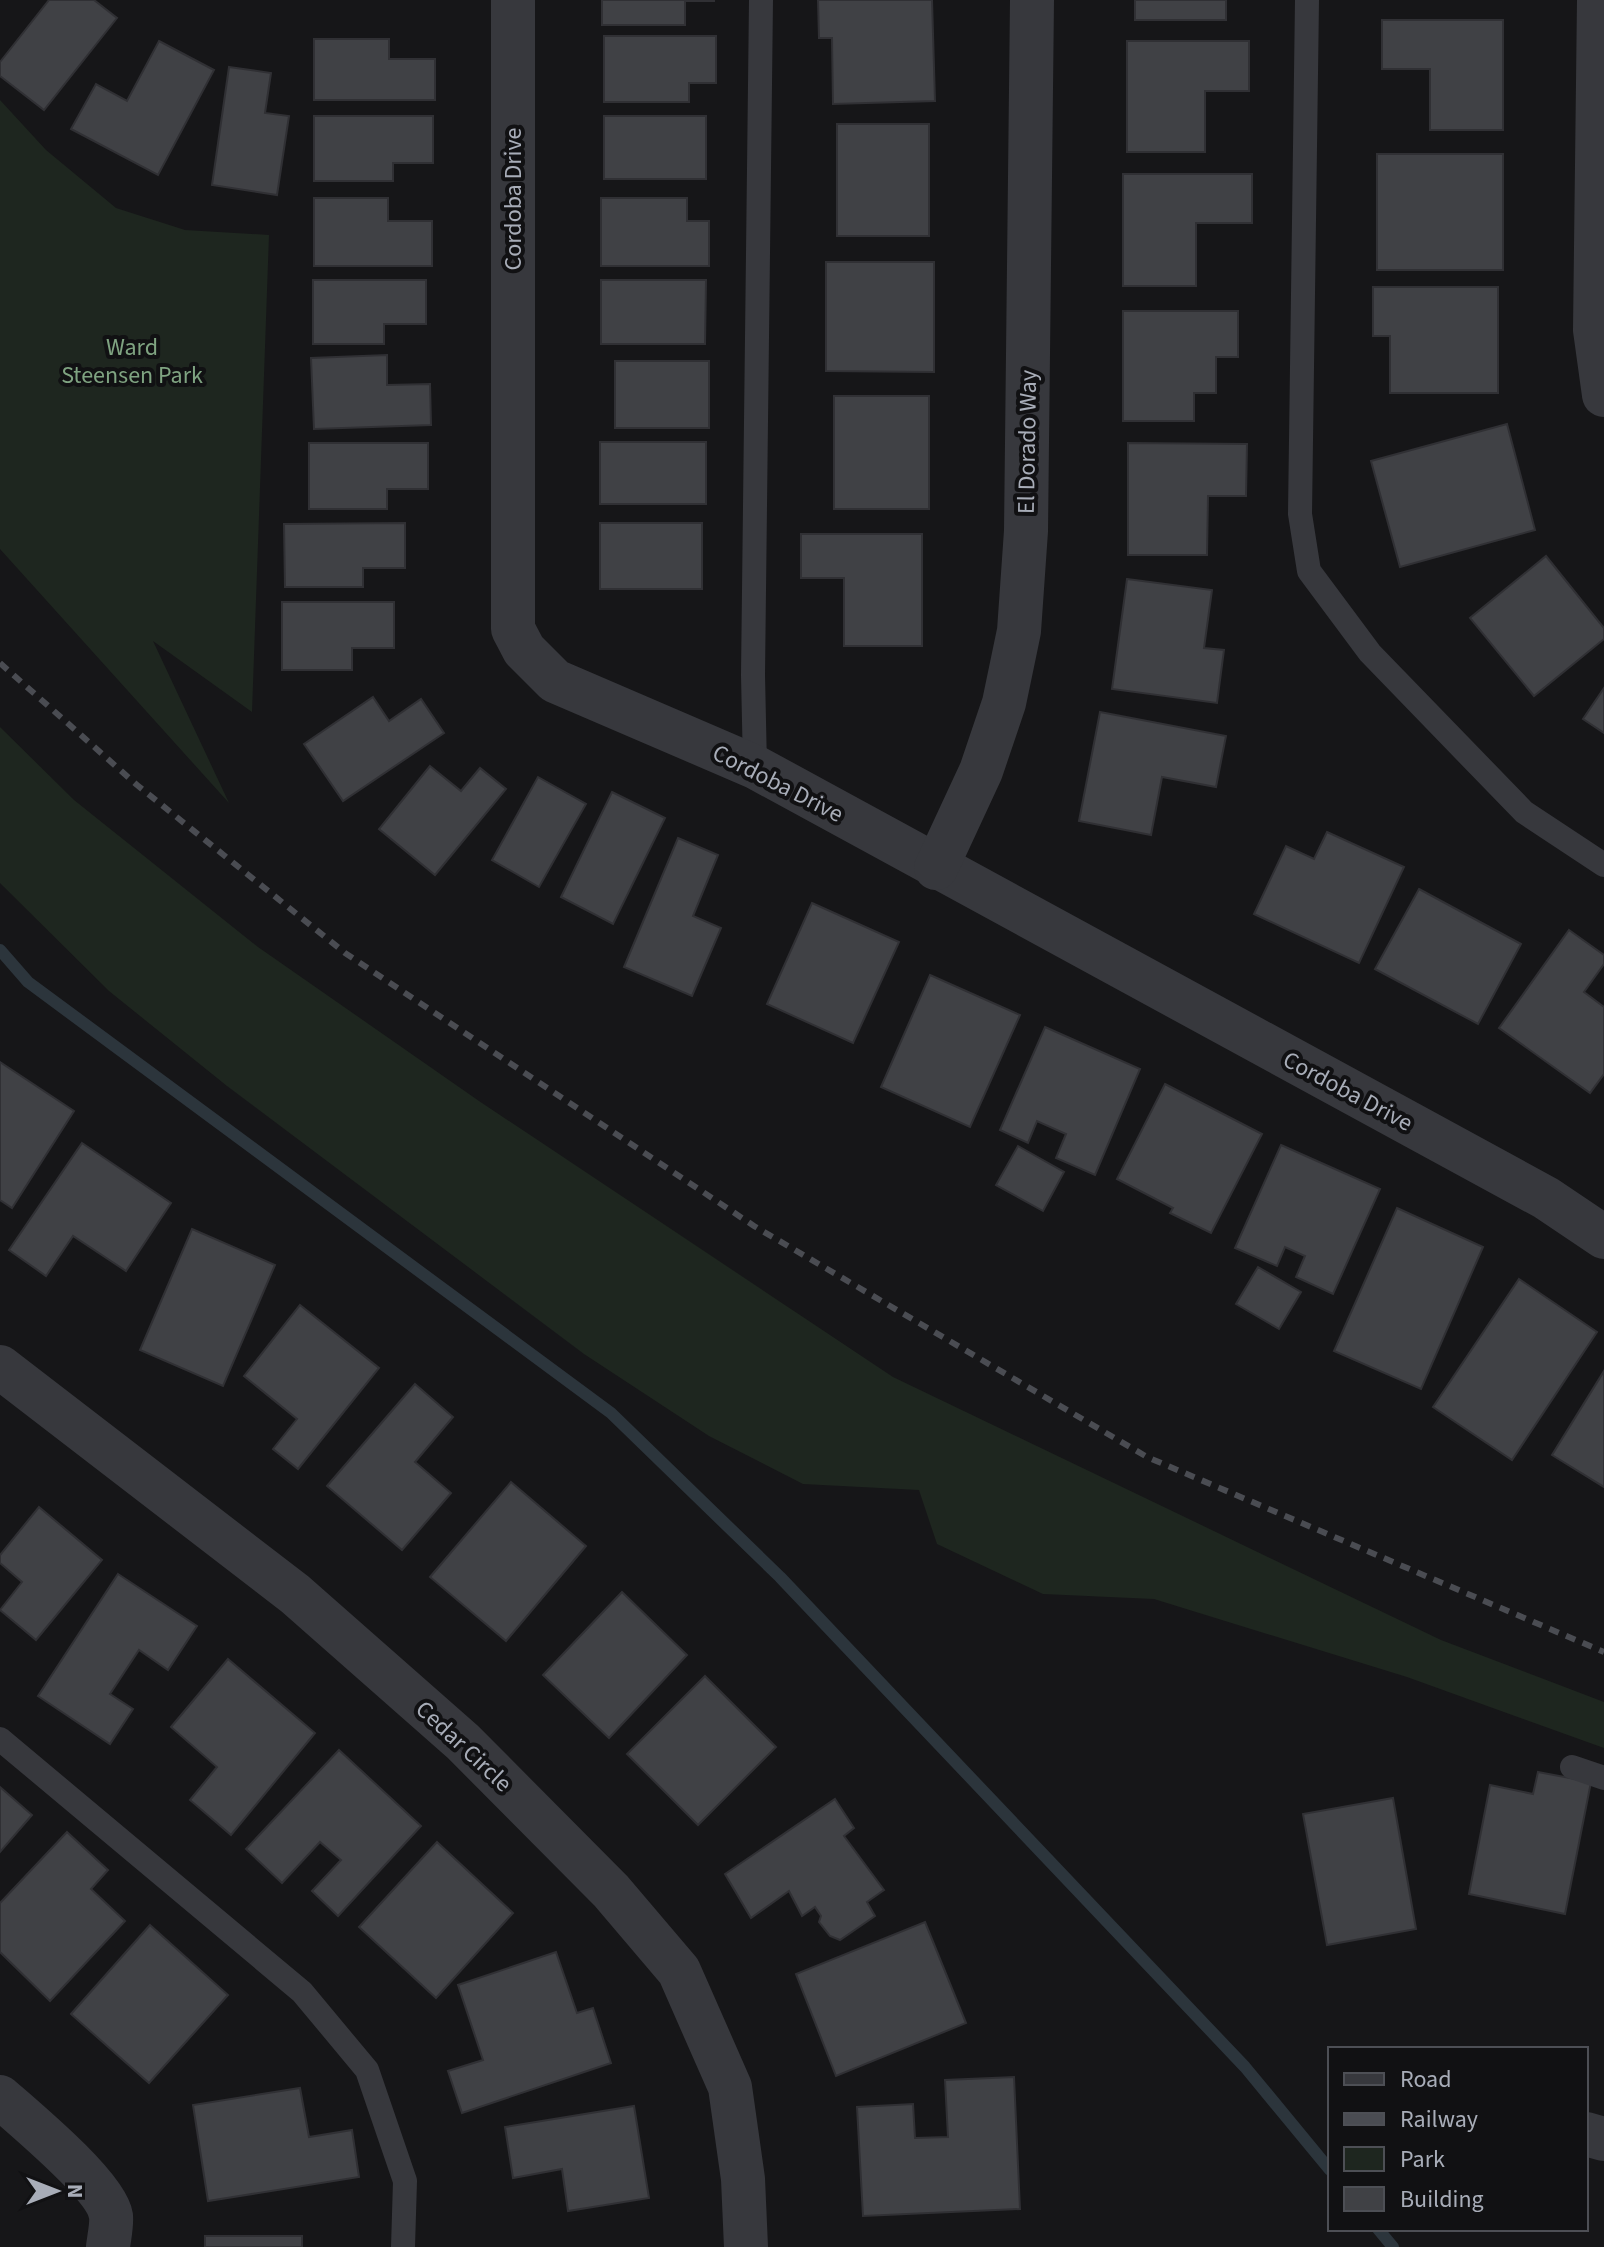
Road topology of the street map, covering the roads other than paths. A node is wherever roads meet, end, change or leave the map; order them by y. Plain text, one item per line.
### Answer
1 (513, 0) edge
2 (761, 0) edge
3 (1032, 0) edge
4 (1307, 0) edge
5 (1599, 0) edge
6 (1604, 395) edge
7 (755, 767) junction
8 (1604, 865) edge
9 (936, 868) junction
10 (1604, 1237) edge
11 (0, 1367) edge
12 (0, 1739) edge
13 (1572, 1767) dead end
14 (1604, 1778) edge
15 (0, 2097) edge
16 (108, 2247) edge
17 (403, 2247) edge
18 (746, 2247) edge

1 - 7 street, Cordoba Drive
2 - 7 lane
3 - 9 street, El Dorado Way
4 - 8 lane
5 - 6 street
7 - 9 street, Cordoba Drive
9 - 10 street, Cordoba Drive
11 - 18 street, Cedar Circle
12 - 17 lane
13 - 14 lane
15 - 16 street

